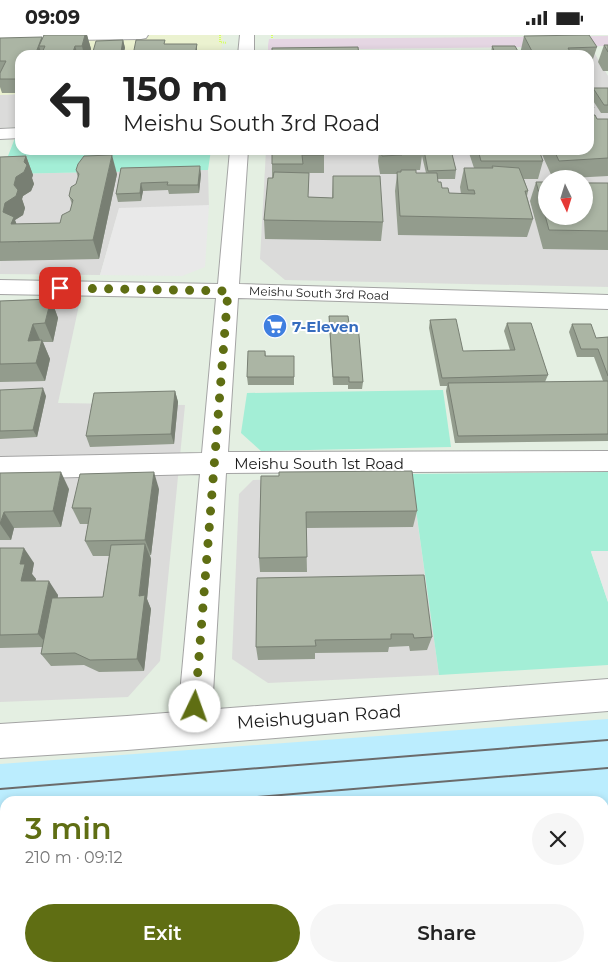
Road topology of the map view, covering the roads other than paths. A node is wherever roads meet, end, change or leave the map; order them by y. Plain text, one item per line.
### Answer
1 (141, 35) edge
2 (248, 35) edge
3 (0, 37) edge
4 (246, 50) edge
5 (15, 133) edge
6 (0, 134) edge
7 (239, 155) edge
8 (0, 287) edge
9 (228, 291) junction
10 (608, 302) edge
11 (608, 461) edge
12 (214, 463) junction
13 (0, 469) edge
14 (608, 695) edge
15 (194, 727) junction
16 (0, 741) edge

1 - 3 street
2 - 4 street
5 - 6 street
7 - 9 street
8 - 9 street, Meishu South 3rd Road
9 - 10 street, Meishu South 3rd Road
9 - 12 street
11 - 12 street, Meishu South 1st Road
12 - 13 street, Meishu South 1st Road
12 - 15 street
14 - 15 street, Meishuguan Road
15 - 16 street, Meishuguan Road

